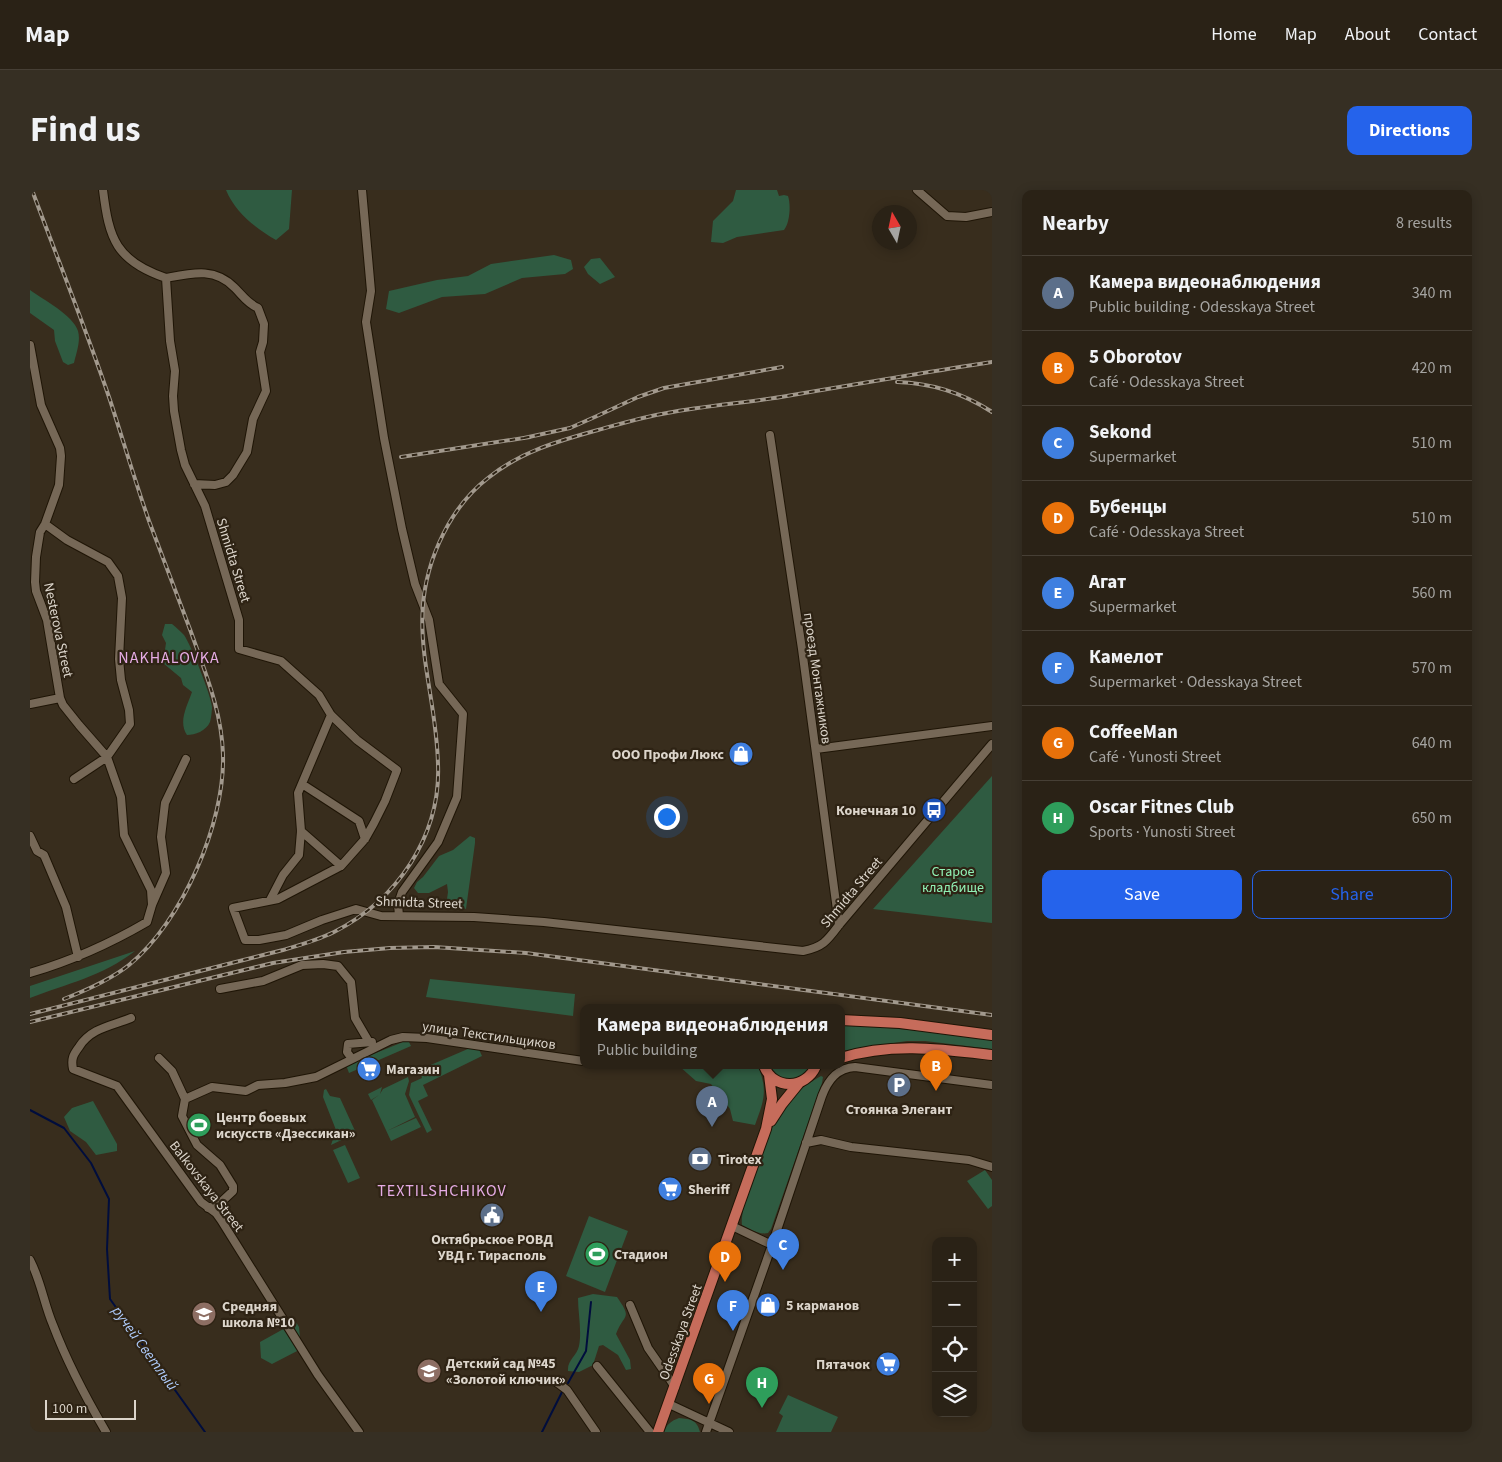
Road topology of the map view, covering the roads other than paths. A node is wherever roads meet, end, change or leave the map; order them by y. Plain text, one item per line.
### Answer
1 (103, 190) edge
2 (362, 190) edge
3 (917, 190) edge
4 (992, 212) edge
5 (166, 278) junction
6 (30, 345) edge
7 (770, 435) dead end
8 (194, 484) junction
9 (44, 524) junction
10 (60, 698) junction
11 (30, 704) edge
12 (331, 715) junction
13 (992, 726) edge
14 (992, 744) edge
15 (816, 749) junction
16 (108, 757) junction
17 (186, 759) dead end
18 (74, 780) dead end
19 (302, 784) junction
20 (301, 831) junction
21 (30, 836) edge
22 (365, 839) junction
23 (341, 866) junction
24 (270, 900) junction
25 (152, 905) junction
26 (399, 916) junction
27 (839, 925) junction
28 (78, 957) junction
29 (30, 973) edge
30 (220, 989) dead end
31 (131, 1018) dead end
32 (845, 1020) edge
33 (992, 1035) edge
34 (391, 1040) junction
35 (370, 1042) junction
36 (992, 1055) edge
37 (845, 1057) edge
38 (159, 1058) dead end
39 (352, 1059) junction
40 (580, 1061) edge
41 (845, 1067) edge
42 (815, 1069) edge
43 (839, 1069) edge
44 (767, 1070) edge
45 (799, 1083) junction
46 (992, 1085) edge
47 (185, 1099) junction
48 (766, 1129) junction
49 (806, 1143) junction
50 (992, 1167) edge
51 (208, 1208) junction
52 (732, 1226) junction
53 (772, 1245) junction
54 (30, 1260) edge
55 (630, 1305) dead end
56 (597, 1366) dead end
57 (555, 1381) dead end
58 (675, 1387) junction
59 (669, 1404) junction
60 (709, 1423) junction
61 (106, 1432) edge
62 (359, 1432) edge
63 (596, 1432) edge
64 (650, 1432) edge
65 (658, 1432) edge
66 (706, 1432) edge
67 (729, 1432) edge

1 - 5 street
2 - 26 street
3 - 4 street
5 - 8 street, Shmidta Street
5 - 8 street
6 - 9 street, Nesterova Street
7 - 15 street, проезд Монтажников
8 - 12 street, Shmidta Street
9 - 10 street, Nesterova Street
9 - 16 street
10 - 11 street
10 - 16 street, Nesterova Street
12 - 19 street
12 - 22 street, Shmidta Street
13 - 15 street
14 - 27 street, Shmidta Street
15 - 27 street, проезд Монтажников
16 - 18 street
16 - 25 street, Nesterova Street
17 - 25 street
19 - 20 street
19 - 22 street
20 - 23 street
20 - 24 street
21 - 28 street
22 - 23 street, Shmidta Street
23 - 24 street, Shmidta Street
24 - 26 street, Shmidta Street
25 - 28 street
26 - 27 street, Shmidta Street
28 - 29 street
30 - 35 street
31 - 51 street, Balkovskaya Street
32 - 33 main road
34 - 35 street
34 - 39 street, улица Текстильщиков
34 - 40 street, улица Текстильщиков
35 - 39 street
36 - 37 main road
38 - 47 street
39 - 47 street, улица Текстильщиков
41 - 46 street
42 - 45 main road
43 - 49 street
44 - 45 main road
44 - 48 main road
45 - 48 main road
47 - 51 street
48 - 52 main road, Odesskaya Street
49 - 50 street
49 - 53 street
51 - 62 street, Balkovskaya Street
52 - 53 street
52 - 58 main road, Odesskaya Street
53 - 60 street
54 - 61 street
55 - 58 street
56 - 64 street
57 - 63 street
58 - 59 main road, Odesskaya Street
59 - 60 street
59 - 65 main road, Odesskaya Street
60 - 66 street
60 - 67 street

